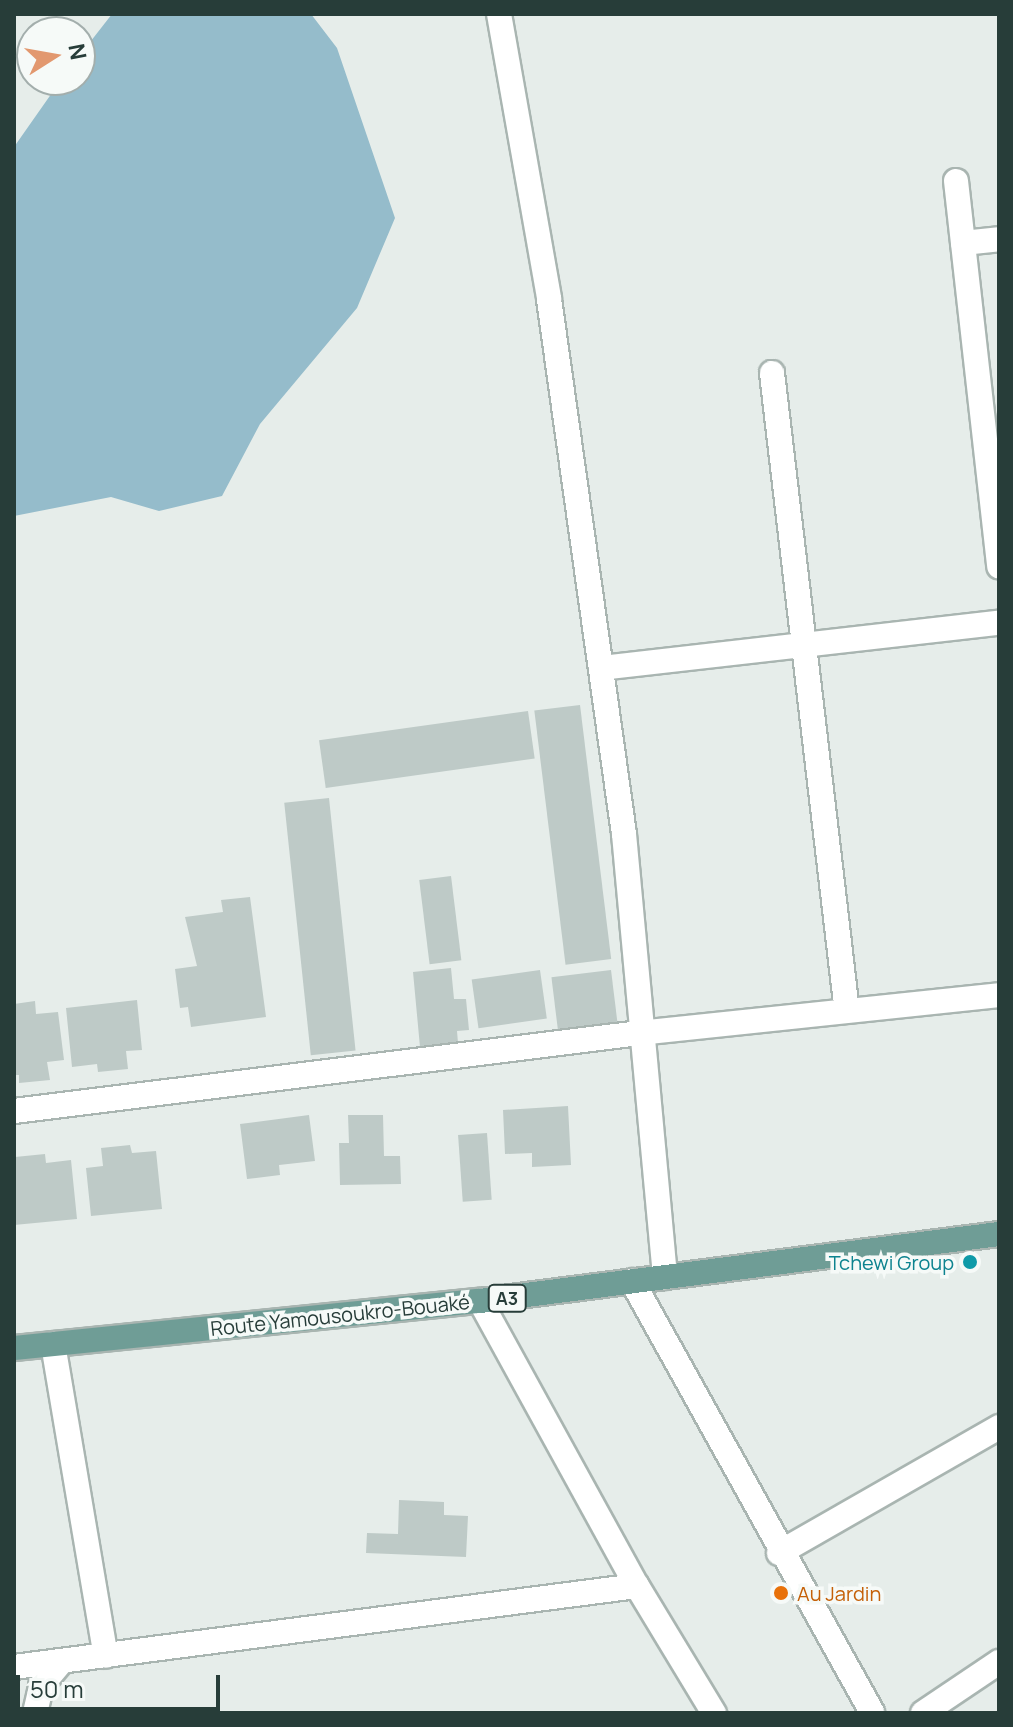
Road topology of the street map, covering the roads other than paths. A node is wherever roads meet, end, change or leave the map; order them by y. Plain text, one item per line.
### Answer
1 (499, 14) edge
2 (956, 181) dead end
3 (999, 239) edge
4 (963, 243) junction
5 (772, 373) dead end
6 (999, 567) edge
7 (999, 623) edge
8 (804, 644) junction
9 (601, 668) junction
10 (999, 995) edge
11 (847, 1011) junction
12 (639, 1033) junction
13 (14, 1111) edge
14 (999, 1234) edge
15 (665, 1277) junction
16 (632, 1281) junction
17 (480, 1301) junction
18 (53, 1344) junction
19 (14, 1348) edge
20 (999, 1427) edge
21 (779, 1553) junction
22 (637, 1586) junction
23 (106, 1656) junction
24 (61, 1662) junction
25 (999, 1662) edge
26 (14, 1667) edge
27 (35, 1713) edge
28 (714, 1713) edge
29 (872, 1713) edge
30 (923, 1713) edge

1 - 9 street
2 - 4 street
3 - 4 street
4 - 6 street
5 - 8 street
7 - 8 street
8 - 9 street
8 - 11 street
9 - 12 street
10 - 11 street
11 - 12 street
12 - 13 street
12 - 15 street
14 - 15 main road, Route Yamousoukro-Bouaké / A3
15 - 16 main road, Route Yamousoukro-Bouaké / A3
16 - 17 main road, Route Yamousoukro-Bouaké / A3
16 - 21 street
17 - 18 main road, Route Yamousoukro-Bouaké / A3
17 - 22 street
18 - 19 main road, Route Yamousoukro-Bouaké / A3
18 - 23 street
20 - 21 street
21 - 29 street
22 - 23 street
22 - 28 street
23 - 24 street
24 - 26 street
24 - 27 street
25 - 30 street

